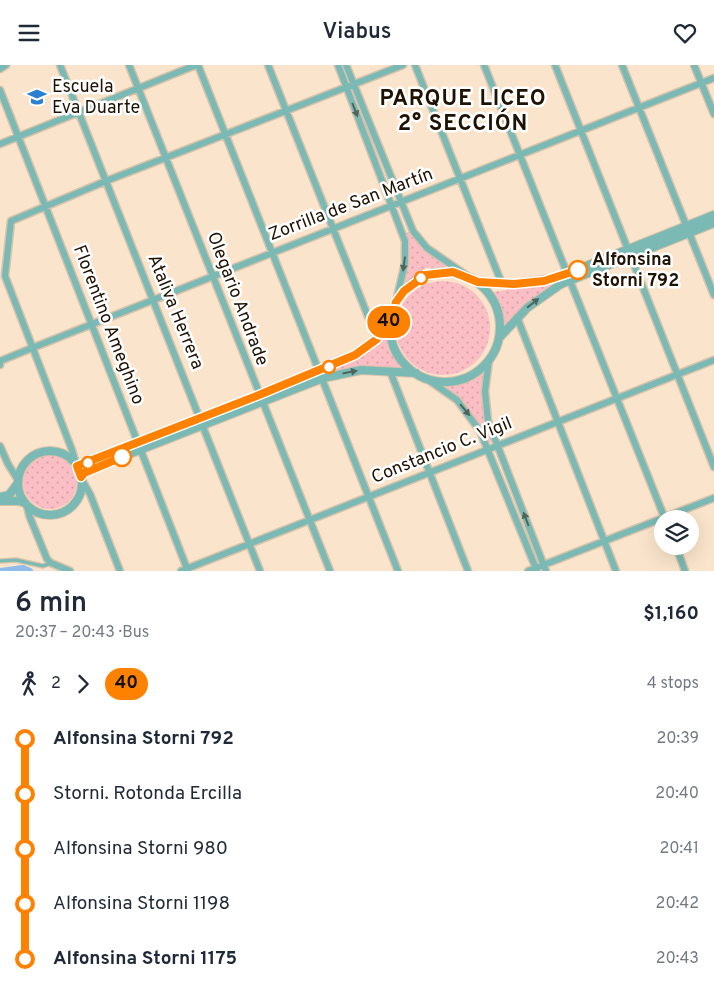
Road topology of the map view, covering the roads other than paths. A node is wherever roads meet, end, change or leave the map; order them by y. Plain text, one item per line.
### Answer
1 (6, 65) edge
2 (60, 65) edge
3 (129, 65) edge
4 (197, 65) edge
5 (268, 65) edge
6 (338, 65) edge
7 (346, 65) edge
8 (403, 65) edge
9 (415, 65) edge
10 (484, 65) edge
11 (555, 65) edge
12 (622, 65) edge
13 (694, 65) edge
14 (0, 69) edge
15 (714, 79) edge
16 (701, 83) junction
17 (354, 84) junction
18 (346, 87) junction
19 (138, 89) junction
20 (0, 90) edge
21 (639, 108) junction
22 (286, 110) junction
23 (79, 112) junction
24 (714, 114) edge
25 (581, 131) junction
26 (226, 134) junction
27 (19, 136) junction
28 (0, 144) edge
29 (520, 155) junction
30 (166, 158) junction
31 (461, 178) junction
32 (106, 181) junction
33 (400, 202) junction
34 (46, 205) junction
35 (392, 205) junction
36 (714, 215) edge
37 (714, 223) edge
38 (332, 228) junction
39 (687, 230) junction
40 (273, 252) junction
41 (629, 253) junction
42 (466, 275) junction
43 (212, 276) junction
44 (569, 276) junction
45 (478, 282) junction
46 (502, 284) junction
47 (714, 295) edge
48 (153, 299) junction
49 (396, 302) junction
50 (517, 317) junction
51 (391, 320) junction
52 (92, 324) junction
53 (499, 338) junction
54 (377, 339) junction
55 (32, 348) junction
56 (489, 360) junction
57 (714, 360) edge
58 (0, 361) edge
59 (0, 365) edge
60 (390, 371) junction
61 (416, 373) junction
62 (677, 373) junction
63 (322, 374) junction
64 (427, 379) junction
65 (617, 397) junction
66 (260, 399) junction
67 (202, 421) junction
68 (556, 421) junction
69 (497, 445) junction
70 (0, 446) edge
71 (139, 446) junction
72 (488, 449) junction
73 (76, 465) junction
74 (714, 467) edge
75 (429, 473) junction
76 (82, 478) junction
77 (18, 481) junction
78 (0, 497) edge
79 (369, 497) junction
80 (714, 498) edge
81 (0, 501) edge
82 (26, 504) junction
83 (662, 510) edge
84 (685, 510) edge
85 (310, 519) junction
86 (654, 522) edge
87 (604, 541) junction
88 (250, 544) junction
89 (679, 555) edge
90 (0, 561) edge
91 (51, 563) junction
92 (545, 568) edge
93 (537, 569) edge
94 (186, 570) edge
95 (70, 571) edge
96 (120, 571) edge
97 (260, 571) edge
98 (330, 571) edge
99 (398, 571) edge
100 (468, 571) edge
101 (528, 571) edge
102 (616, 571) edge
103 (685, 571) edge

1 - 14 street
2 - 23 street, Ataliva Herrera
3 - 19 street, Olegario Andrade
4 - 19 street
4 - 26 street
5 - 22 street
6 - 18 street
7 - 17 street
8 - 17 street
9 - 31 street
10 - 29 street
11 - 25 street
12 - 21 street
13 - 16 street
15 - 16 street, Zorrilla de San Martín
16 - 21 street, Zorrilla de San Martín
16 - 24 street
17 - 18 street
17 - 33 street
18 - 22 street
18 -> 35 street
19 - 23 street
19 - 30 street, Olegario Andrade
20 - 27 street, Florentino Ameghino
21 - 25 street, Zorrilla de San Martín
21 - 39 street
22 - 26 street
22 - 38 street
23 - 27 street
23 - 32 street, Ataliva Herrera
25 - 29 street, Zorrilla de San Martín
25 - 41 street
26 - 30 street
26 - 40 street
27 - 28 street
27 - 34 street, Florentino Ameghino
29 - 31 street, Zorrilla de San Martín
29 - 44 street
30 - 32 street
30 - 43 street, Olegario Andrade
31 - 33 street, Zorrilla de San Martín
31 - 46 street
32 - 34 street
32 - 48 street, Ataliva Herrera
33 - 35 street, Zorrilla de San Martín
33 - 42 street
34 - 52 street, Florentino Ameghino
34 - 55 street
35 - 38 street, Zorrilla de San Martín
35 -> 49 street
36 - 39 street
37 - 39 street
38 - 40 street, Zorrilla de San Martín
38 - 54 street
39 - 41 street
39 - 47 street
40 - 43 street, Zorrilla de San Martín
40 - 63 street
41 - 44 street
41 - 62 street
42 - 45 street
42 - 49 street
43 - 48 street, Zorrilla de San Martín
43 - 66 street, Olegario Andrade
44 - 46 street
50 -> 44 street
44 - 65 street
45 - 46 street
45 - 53 street
48 - 52 street, Zorrilla de San Martín
48 - 67 street, Ataliva Herrera
49 - 51 street
50 - 53 street
50 - 68 street
51 - 54 street
51 - 61 street
52 - 55 street, Zorrilla de San Martín
52 - 71 street, Florentino Ameghino
53 - 56 street
54 - 63 street
55 - 58 street, Zorrilla de San Martín
55 - 73 street
56 - 64 street
56 - 69 street
57 - 62 street, Constancio C. Vigil
58 - 59 street
60 - 61 street
63 -> 60 street
60 - 75 street
61 - 64 street
62 - 65 street, Constancio C. Vigil
62 - 74 street
63 - 66 street
63 - 79 street
64 -> 72 street
65 - 68 street, Constancio C. Vigil
65 - 83 street
66 - 67 street
66 - 85 street, Olegario Andrade
67 - 71 street
67 - 88 street, Ataliva Herrera
68 - 69 street, Constancio C. Vigil
68 - 87 street
69 - 72 street, Constancio C. Vigil
92 -> 69 street
70 - 77 street
71 - 73 street
71 - 76 street
71 - 94 street, Florentino Ameghino
72 - 75 street, Constancio C. Vigil
72 - 93 street
73 - 76 street
73 - 77 street
75 - 79 street, Constancio C. Vigil
75 - 100 street
76 - 82 street
76 - 96 street
77 - 78 street
77 - 82 street
79 - 85 street, Constancio C. Vigil
79 - 99 street
80 - 84 street
81 - 82 street
82 - 91 street
85 - 88 street, Constancio C. Vigil
85 - 98 street, Olegario Andrade
86 - 87 street
87 - 92 street
87 - 102 street
88 - 94 street, Constancio C. Vigil
88 - 97 street, Ataliva Herrera
89 - 103 street
90 - 91 lane
91 - 95 street
92 - 93 street
93 - 101 street

